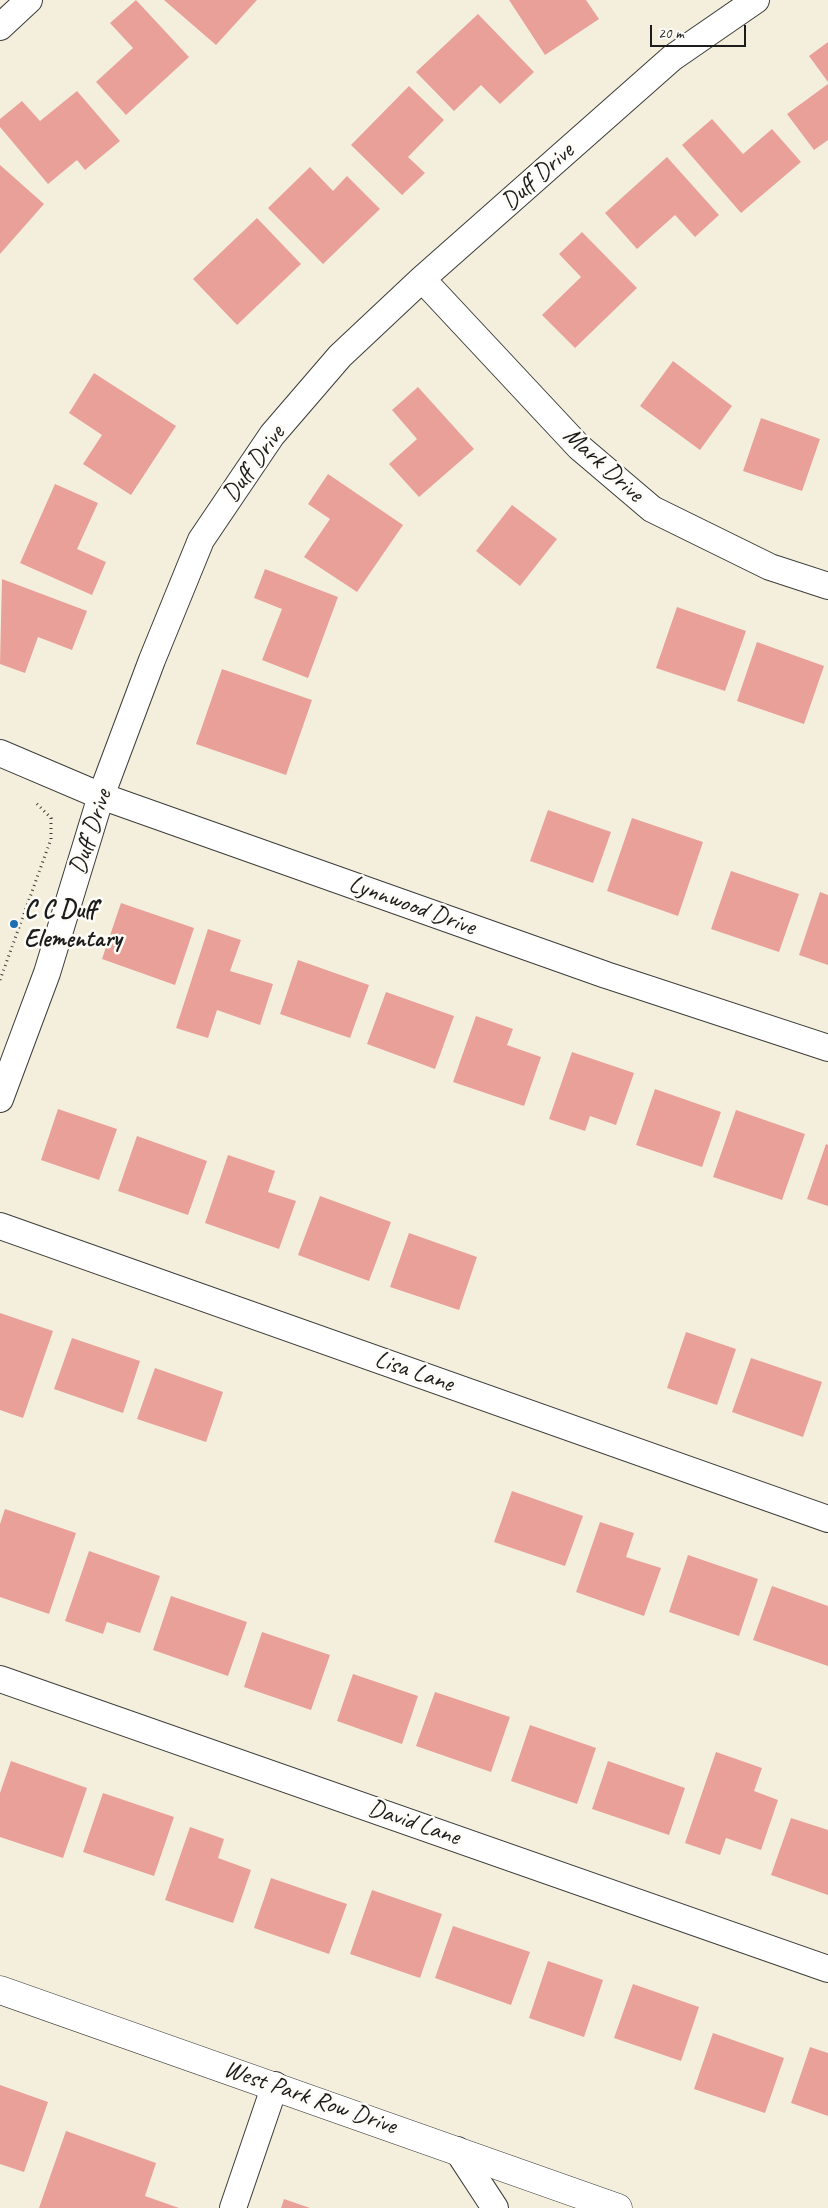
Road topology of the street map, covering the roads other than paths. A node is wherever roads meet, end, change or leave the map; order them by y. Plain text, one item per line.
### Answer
1 (29, 0) edge
2 (756, 0) edge
3 (0, 26) edge
4 (422, 279) junction
5 (828, 586) edge
6 (0, 753) edge
7 (101, 796) junction
8 (828, 1048) edge
9 (0, 1098) edge
10 (0, 1226) edge
11 (828, 1519) edge
12 (0, 1679) edge
13 (828, 1969) edge
14 (0, 1990) edge
15 (275, 2085) junction
16 (458, 2150) junction
17 (233, 2208) edge
18 (495, 2208) edge
19 (618, 2208) edge

1 - 3 street
2 - 4 street, Duff Drive
4 - 5 street, Mark Drive
4 - 7 street, Duff Drive
6 - 7 street, Lynnwood Drive
7 - 8 street, Lynnwood Drive
7 - 9 street, Duff Drive
10 - 11 street, Lisa Lane
12 - 13 street, David Lane
14 - 15 main road, West Park Row Drive
15 - 16 main road, West Park Row Drive
15 - 17 street
16 - 18 street
16 - 19 main road, West Park Row Drive

